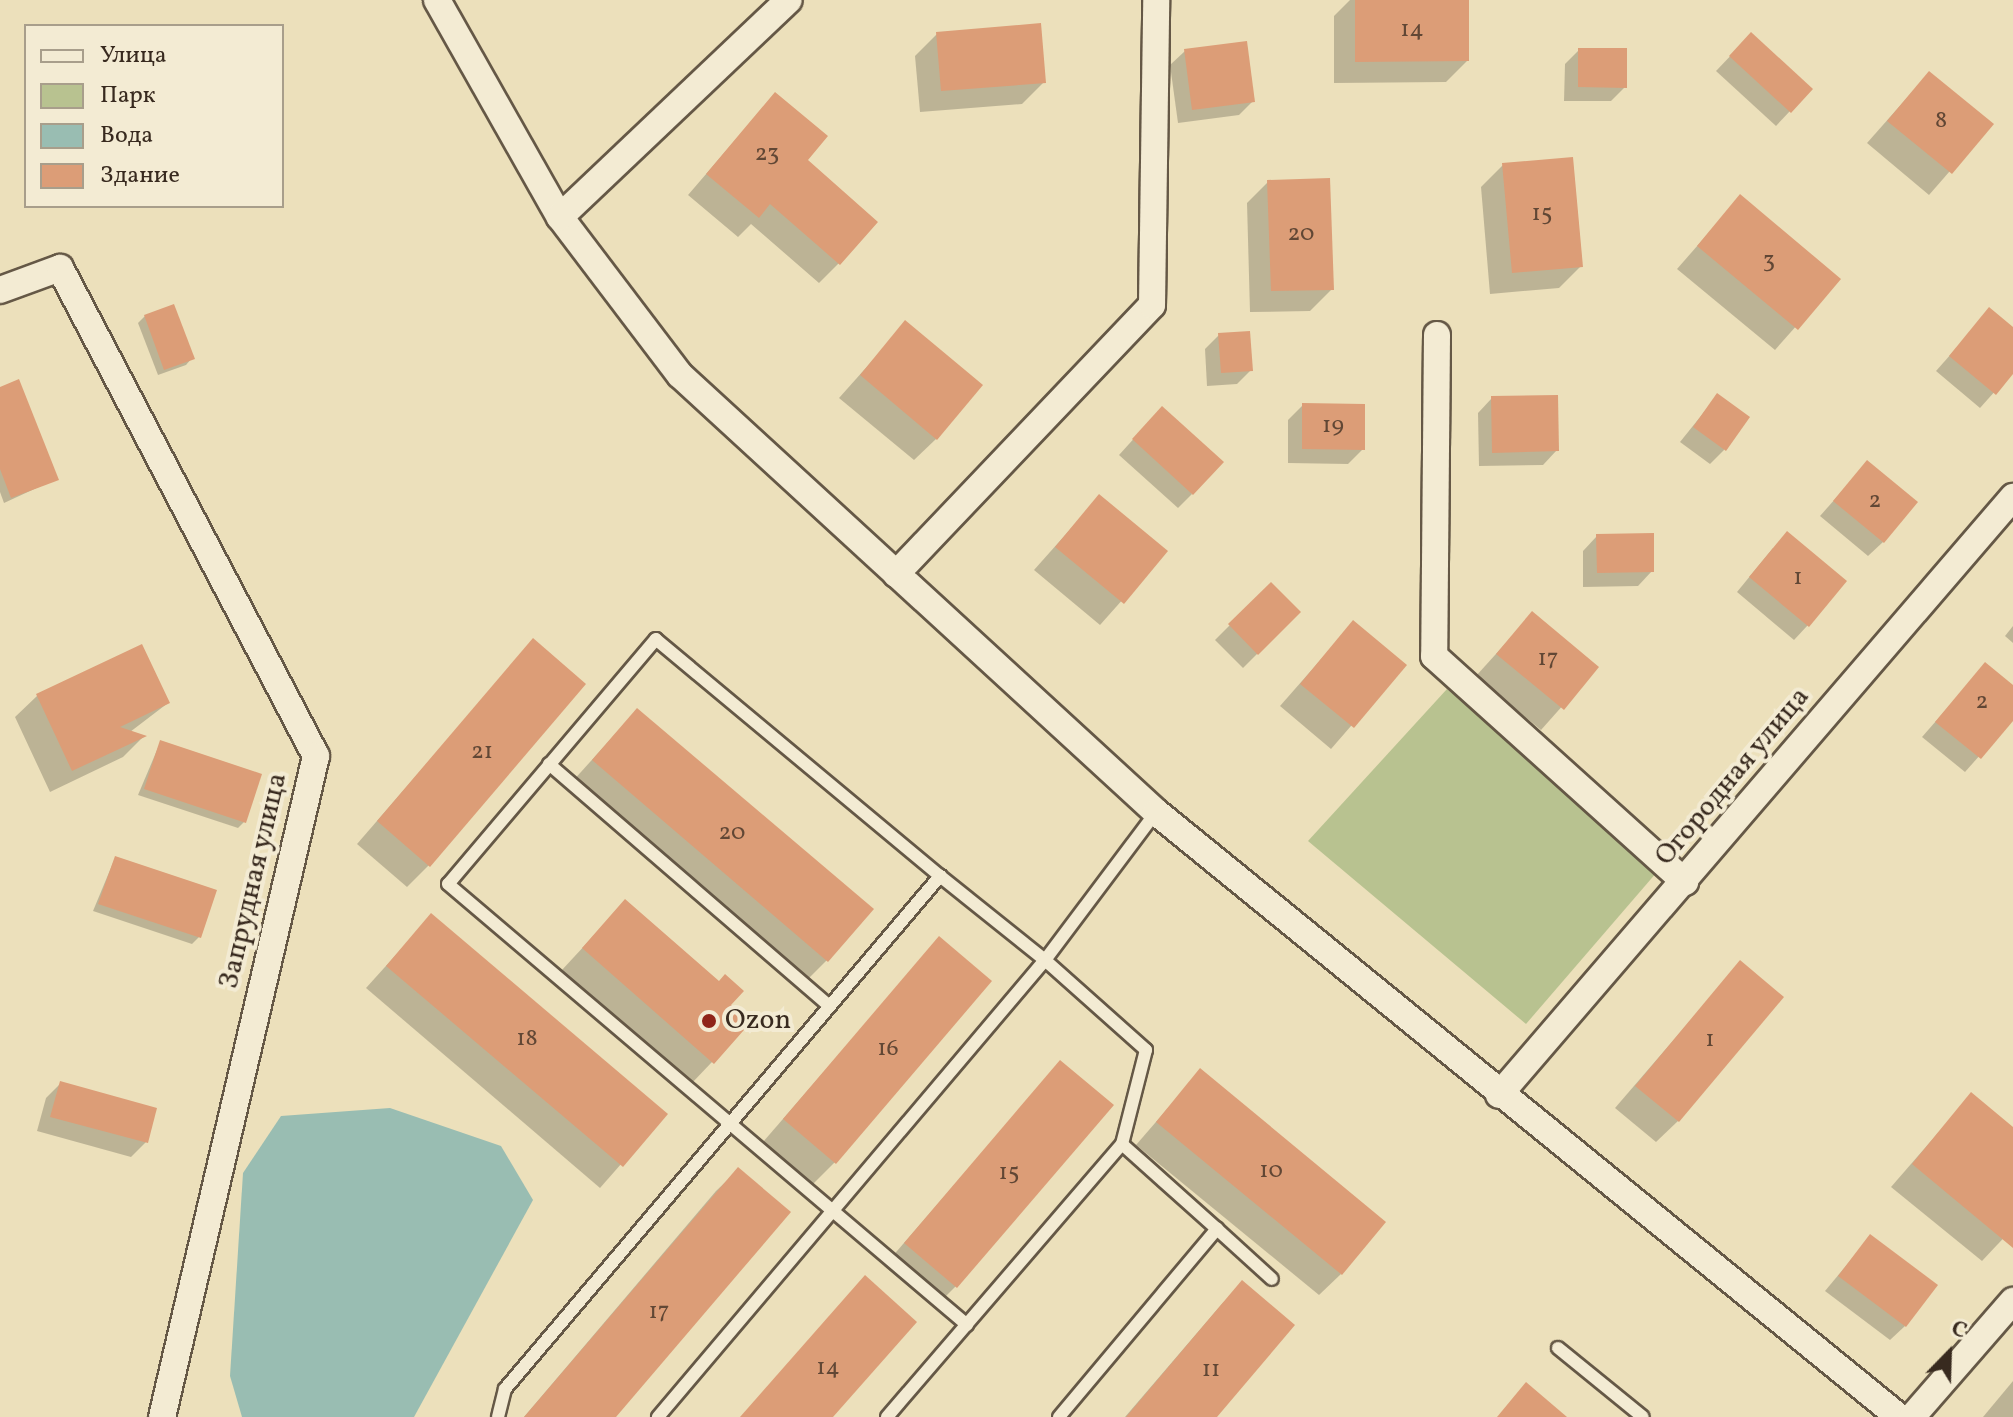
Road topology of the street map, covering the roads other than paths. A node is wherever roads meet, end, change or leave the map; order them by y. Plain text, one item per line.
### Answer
1 (437, 0) edge
2 (789, 0) edge
3 (1156, 0) edge
4 (560, 217) junction
5 (0, 290) edge
6 (1437, 335) dead end
7 (2013, 497) edge
8 (896, 574) junction
9 (549, 764) junction
10 (1156, 812) junction
11 (940, 876) junction
12 (1685, 882) junction
13 (1045, 960) junction
14 (829, 1006) junction
15 (1499, 1095) junction
16 (731, 1119) junction
17 (1122, 1144) junction
18 (836, 1212) junction
19 (1217, 1229) junction
20 (1272, 1279) dead end
21 (2013, 1301) edge
22 (967, 1325) junction
23 (1558, 1348) dead end
24 (162, 1417) edge
25 (498, 1417) edge
26 (658, 1417) edge
27 (887, 1417) edge
28 (1059, 1417) edge
29 (1643, 1417) edge
30 (1899, 1417) edge
31 (1912, 1417) edge

1 - 4 street
2 - 4 street
3 - 8 street
4 - 8 street
5 - 24 street, Запрудная улица
6 - 12 street
7 - 12 street, Огородная улица
8 - 10 street
9 - 11 lane
9 - 14 lane
9 - 16 lane
10 - 13 lane
10 - 15 street
11 - 13 lane
11 - 14 lane
12 - 15 street, Огородная улица
13 - 17 lane
13 - 18 lane
14 - 16 lane
15 - 30 street
16 - 18 lane
16 - 25 lane
17 - 19 lane
17 - 22 lane
18 - 22 lane
18 - 26 lane
19 - 20 lane
19 - 28 lane
21 - 31 street
22 - 27 lane
23 - 29 lane

